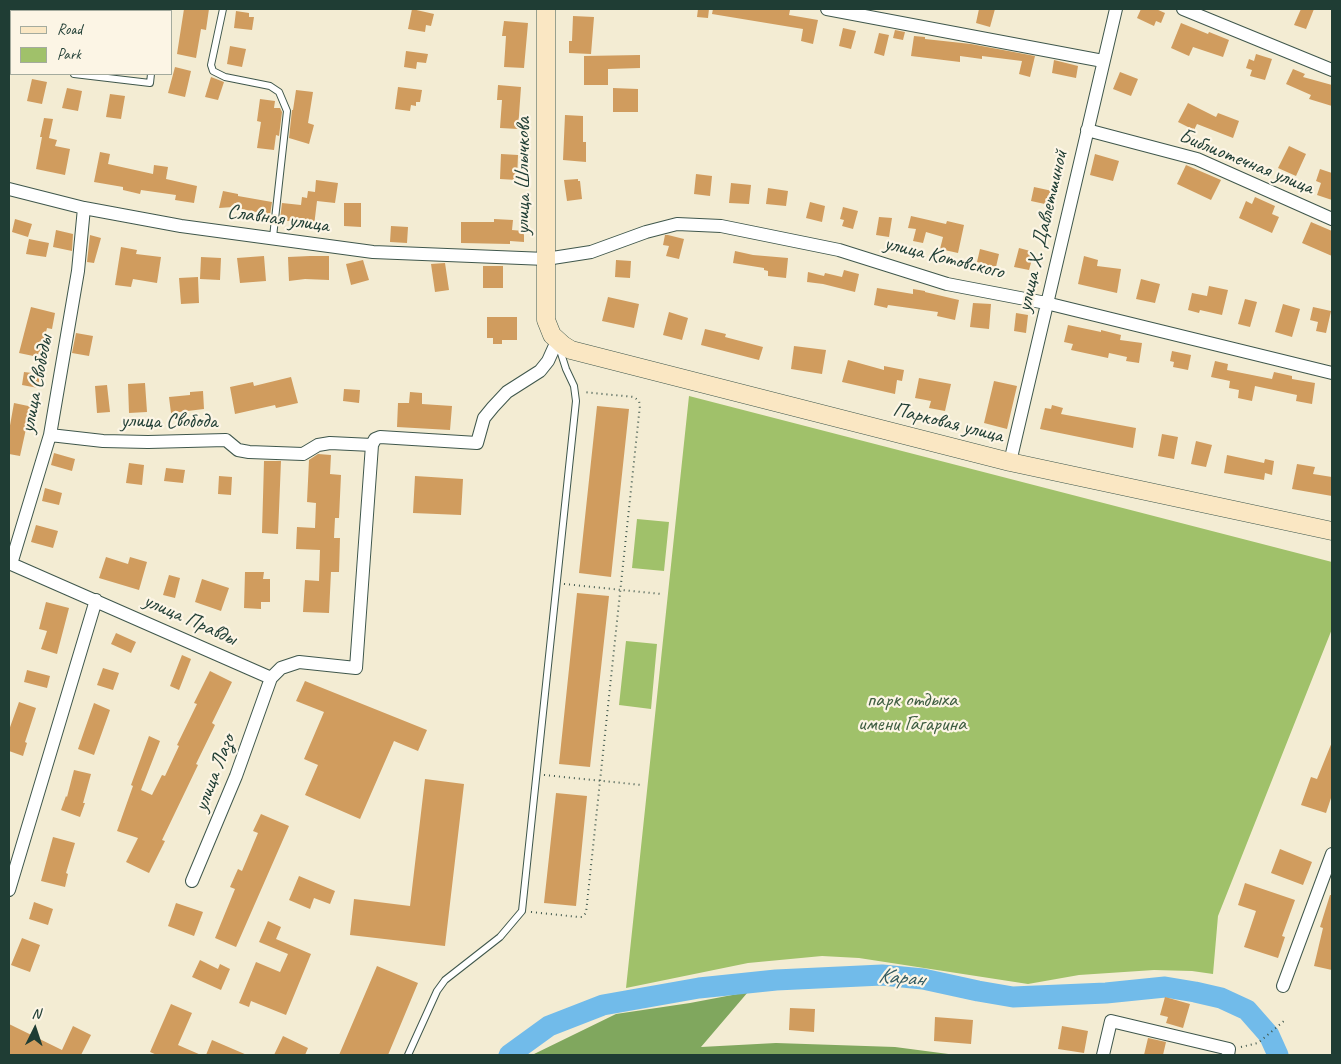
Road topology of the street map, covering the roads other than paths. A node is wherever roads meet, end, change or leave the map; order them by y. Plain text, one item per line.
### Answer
1 (222, 9) edge
2 (546, 9) edge
3 (827, 9) edge
4 (1116, 9) edge
5 (1183, 9) edge
6 (1103, 62) junction
7 (1332, 70) edge
8 (82, 75) edge
9 (151, 75) edge
10 (1087, 130) junction
11 (9, 189) edge
12 (84, 208) junction
13 (1332, 219) edge
14 (273, 238) junction
15 (546, 259) junction
16 (1046, 303) junction
17 (557, 341) junction
18 (1332, 373) edge
19 (50, 435) junction
20 (372, 445) junction
21 (1010, 462) junction
22 (1332, 531) edge
23 (10, 564) edge
24 (96, 600) junction
25 (271, 678) junction
26 (1332, 854) edge
27 (192, 881) dead end
28 (9, 890) edge
29 (1283, 986) dead end
30 (1228, 1052) edge
31 (408, 1055) edge
32 (1103, 1055) edge

1 - 14 lane
2 - 15 street, улица Шлычкова
3 - 6 street
4 - 6 street, улица Х. Давлетшиной
5 - 7 street
6 - 10 street, улица Х. Давлетшиной
8 - 9 lane
10 - 13 street, Библиотечная улица
10 - 16 street, улица Х. Давлетшиной
11 - 12 street, Славная улица
12 - 14 street, Славная улица
12 - 19 street, улица Свободы
14 - 15 street, Славная улица
15 - 16 street, улица Котовского
15 - 17 street, улица Шлычкова
16 - 18 street, улица Котовского
16 - 21 street, улица Х. Давлетшиной
17 - 20 street
17 - 21 street, Парковая улица
17 - 31 lane
19 - 20 street, улица Свобода
19 - 23 street, улица Свободы
20 - 25 street
21 - 22 street, Парковая улица
23 - 24 street, улица Правды
24 - 25 street, улица Правды
24 - 28 street
25 - 27 street, улица Лазо
26 - 29 street
30 - 32 street

